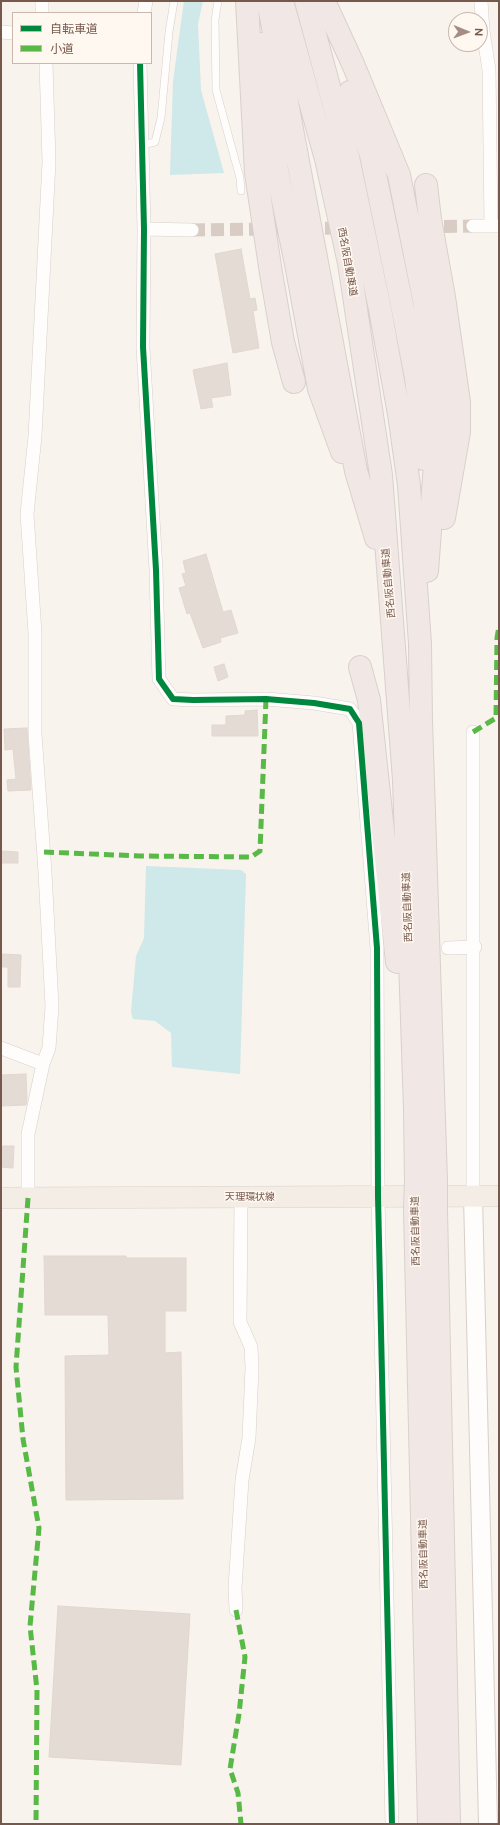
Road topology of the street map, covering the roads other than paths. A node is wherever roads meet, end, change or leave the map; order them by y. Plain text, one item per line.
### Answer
1 (42, 1) edge
2 (146, 1) edge
3 (174, 1) edge
4 (218, 1) edge
5 (247, 1) edge
6 (253, 1) edge
7 (257, 1) edge
8 (262, 1) edge
9 (268, 1) edge
10 (272, 1) edge
11 (276, 1) edge
12 (282, 1) edge
13 (306, 1) edge
14 (312, 1) edge
15 (317, 1) edge
16 (320, 1) edge
17 (324, 1) edge
18 (481, 1) edge
19 (42, 12) edge
20 (144, 12) edge
21 (1, 32) edge
22 (12, 33) edge
23 (46, 64) edge
24 (140, 64) edge
25 (142, 144) junction
26 (426, 186) dead end
27 (241, 191) dead end
28 (473, 226) tunnel mouth
29 (495, 226) edge
30 (144, 229) junction
31 (192, 230) tunnel mouth
32 (347, 466) junction
33 (373, 526) junction
34 (391, 601) junction
35 (420, 644) junction
36 (360, 667) dead end
37 (473, 732) dead end
38 (448, 948) dead end
39 (475, 948) junction
40 (1, 1048) edge
41 (43, 1064) junction
42 (415, 1110) junction
43 (426, 1181) junction
44 (378, 1196) junction
45 (474, 1196) junction
46 (499, 1196) edge
47 (241, 1197) junction
48 (1, 1198) edge
49 (28, 1198) junction
50 (426, 1209) junction
51 (236, 1610) dead end
52 (392, 1824) edge
53 (430, 1824) edge
54 (449, 1824) edge
55 (488, 1824) edge

1 - 19 street
2 - 20 street
3 - 25 lane
4 - 27 lane
5 - 6 highway
7 - 32 highway
8 - 32 highway
9 - 33 highway
10 - 34 highway
11 - 34 highway
12 - 34 highway, 西名阪自動車道
13 - 35 highway, 西名阪自動車道
14 - 35 highway
15 - 35 highway
16 - 35 highway
17 - 35 highway
18 - 29 street
21 - 22 street
23 - 41 street
24 - 25 street
25 - 30 street
26 - 35 highway
28 - 29 street
30 - 31 street
30 - 44 street
32 - 33 highway
33 - 34 highway
34 - 42 highway, 西名阪自動車道
35 - 43 highway, 西名阪自動車道
36 - 42 highway
37 - 39 street
38 - 39 street
39 - 45 street
40 - 41 street
41 - 49 street
42 - 43 highway, 西名阪自動車道
43 - 50 highway, 西名阪自動車道, bridge
44 - 45 main road, 天理環状線
44 - 47 main road, 天理環状線
44 - 52 street
45 - 46 main road, 天理環状線
45 - 55 street
47 - 49 main road, 天理環状線
47 - 51 street
48 - 49 main road, 天理環状線
50 - 53 highway, 西名阪自動車道
50 - 54 highway, 西名阪自動車道

